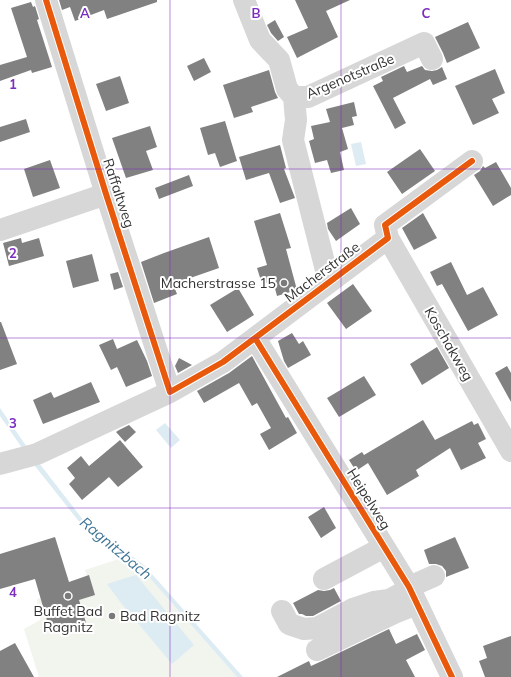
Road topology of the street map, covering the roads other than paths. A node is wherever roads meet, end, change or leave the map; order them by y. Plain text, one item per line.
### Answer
1 (46, 0) edge
2 (244, 0) edge
3 (432, 59) dead end
4 (294, 97) junction
5 (472, 161) dead end
6 (106, 194) junction
7 (0, 230) edge
8 (388, 238) junction
9 (329, 282) junction
10 (255, 338) junction
11 (170, 392) junction
12 (511, 451) edge
13 (8, 462) edge
14 (384, 546) junction
15 (434, 576) dead end
16 (324, 579) dead end
17 (412, 594) junction
18 (282, 610) dead end
19 (317, 650) dead end
20 (452, 677) edge

1 - 6 street, Raffaltweg
2 - 4 street, Argenotstraße
3 - 4 street, Argenotstraße
4 - 9 street, Macherstraße
5 - 8 street
6 - 7 street, Raffaltweg
6 - 11 street, Raffaltweg
8 - 9 street, Macherstraße
8 - 12 street, Koschakweg
9 - 10 street, Macherstraße
10 - 11 street, Macherstraße
10 - 14 street, Heipelweg
11 - 13 street, Macherstraße
14 - 16 street
14 - 17 street, Heipelweg
15 - 17 street
17 - 18 street
17 - 19 street
17 - 20 street, Heipelweg

